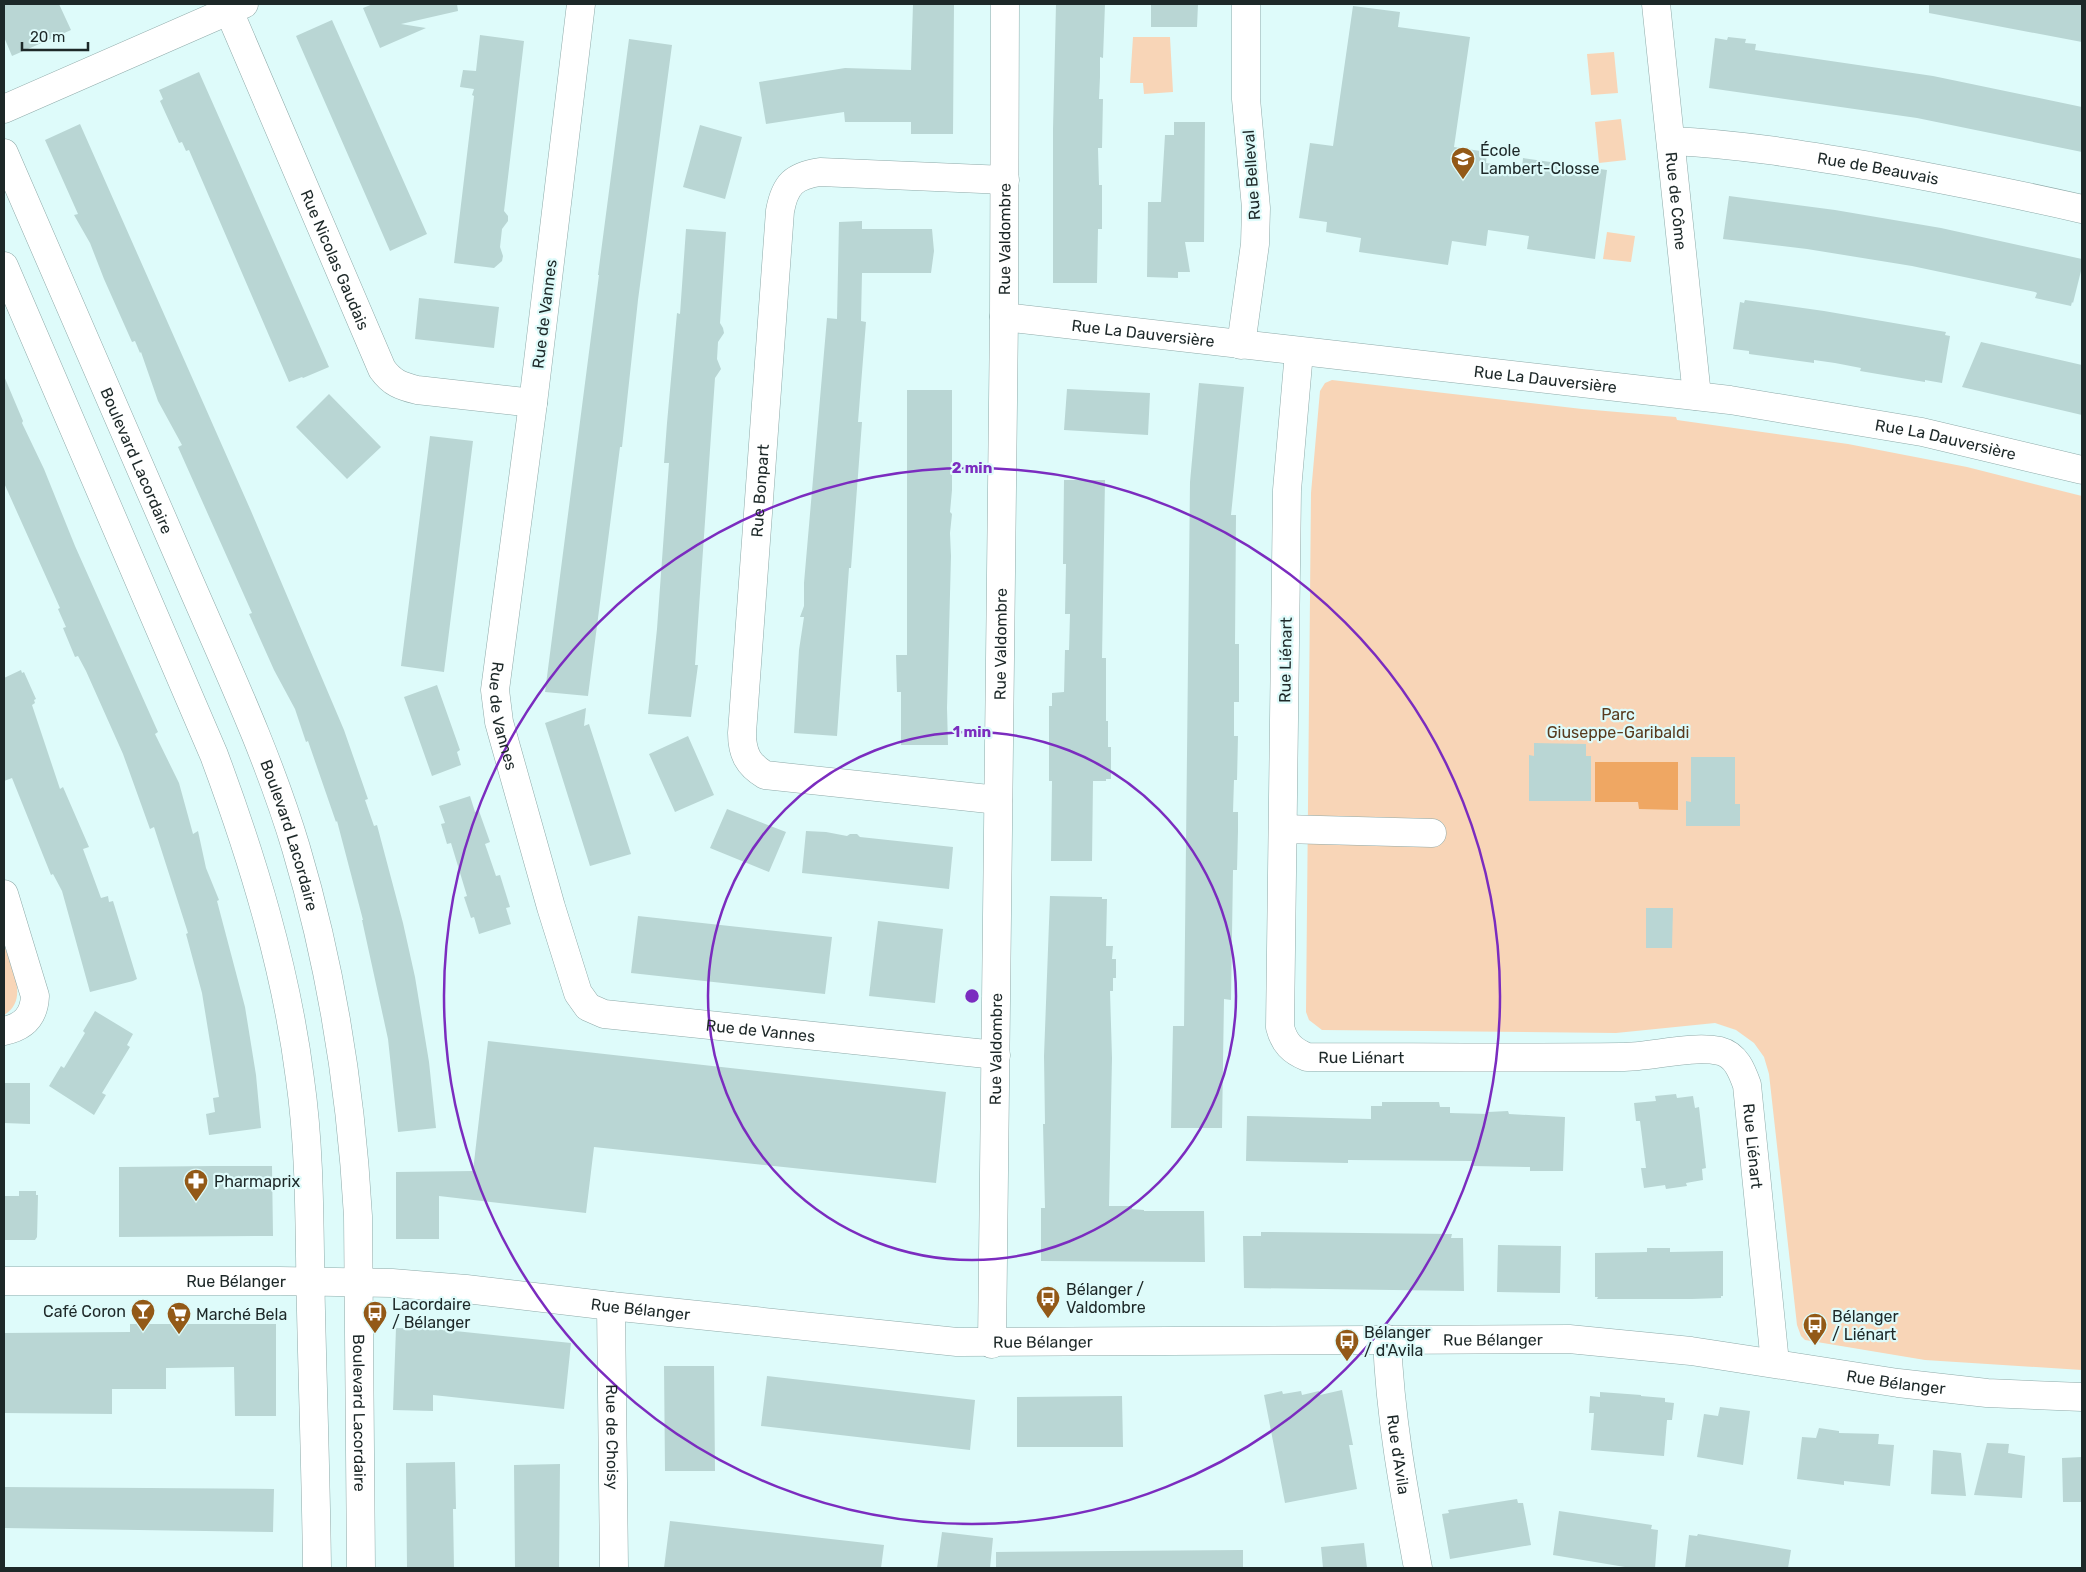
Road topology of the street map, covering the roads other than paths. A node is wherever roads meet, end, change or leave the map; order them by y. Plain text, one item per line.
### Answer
1 (581, 4) edge
2 (1005, 4) edge
3 (1246, 4) edge
4 (1656, 4) edge
5 (233, 6) edge
6 (4, 109) edge
7 (1671, 141) junction
8 (4, 153) edge
9 (1005, 180) junction
10 (2082, 209) edge
11 (4, 266) edge
12 (1004, 317) junction
13 (1241, 345) junction
14 (1299, 352) junction
15 (1697, 396) junction
16 (533, 403) junction
17 (2082, 470) edge
18 (998, 800) junction
19 (1283, 829) junction
20 (1432, 834) dead end
21 (4, 894) edge
22 (4, 1031) edge
23 (996, 1054) junction
24 (4, 1281) edge
25 (311, 1281) junction
26 (359, 1281) junction
27 (611, 1306) junction
28 (1387, 1340) junction
29 (992, 1344) junction
30 (1775, 1363) junction
31 (2082, 1397) edge
32 (317, 1568) edge
33 (361, 1568) edge
34 (614, 1568) edge
35 (1418, 1568) edge

1 - 16 street, Rue de Vannes
2 - 9 street, Rue Valdombre
3 - 13 street, Rue Belleval
4 - 7 street, Rue de Côme
5 - 6 street
5 - 16 street, Rue Nicolas Gaudais
7 - 10 street, Rue de Beauvais
7 - 15 street, Rue de Côme
8 - 26 street, Boulevard Lacordaire
9 - 12 street, Rue Valdombre
9 - 18 street, Rue Bonpart
11 - 25 street
12 - 13 street, Rue La Dauversière
12 - 18 street, Rue Valdombre
13 - 14 street, Rue La Dauversière
14 - 15 street, Rue La Dauversière
14 - 19 street, Rue Liénart
15 - 17 street, Rue La Dauversière
16 - 23 street, Rue de Vannes
18 - 23 street, Rue Valdombre
19 - 20 street
19 - 30 street, Rue Liénart
21 - 22 street
23 - 29 street, Rue Valdombre
24 - 25 street, Rue Bélanger
25 - 26 street, Rue Bélanger
25 - 32 street
26 - 27 street, Rue Bélanger
26 - 33 street, Boulevard Lacordaire
27 - 29 street, Rue Bélanger
27 - 34 street, Rue de Choisy
28 - 29 street, Rue Bélanger
28 - 30 street, Rue Bélanger
28 - 35 street, Rue d'Avila
30 - 31 street, Rue Bélanger

